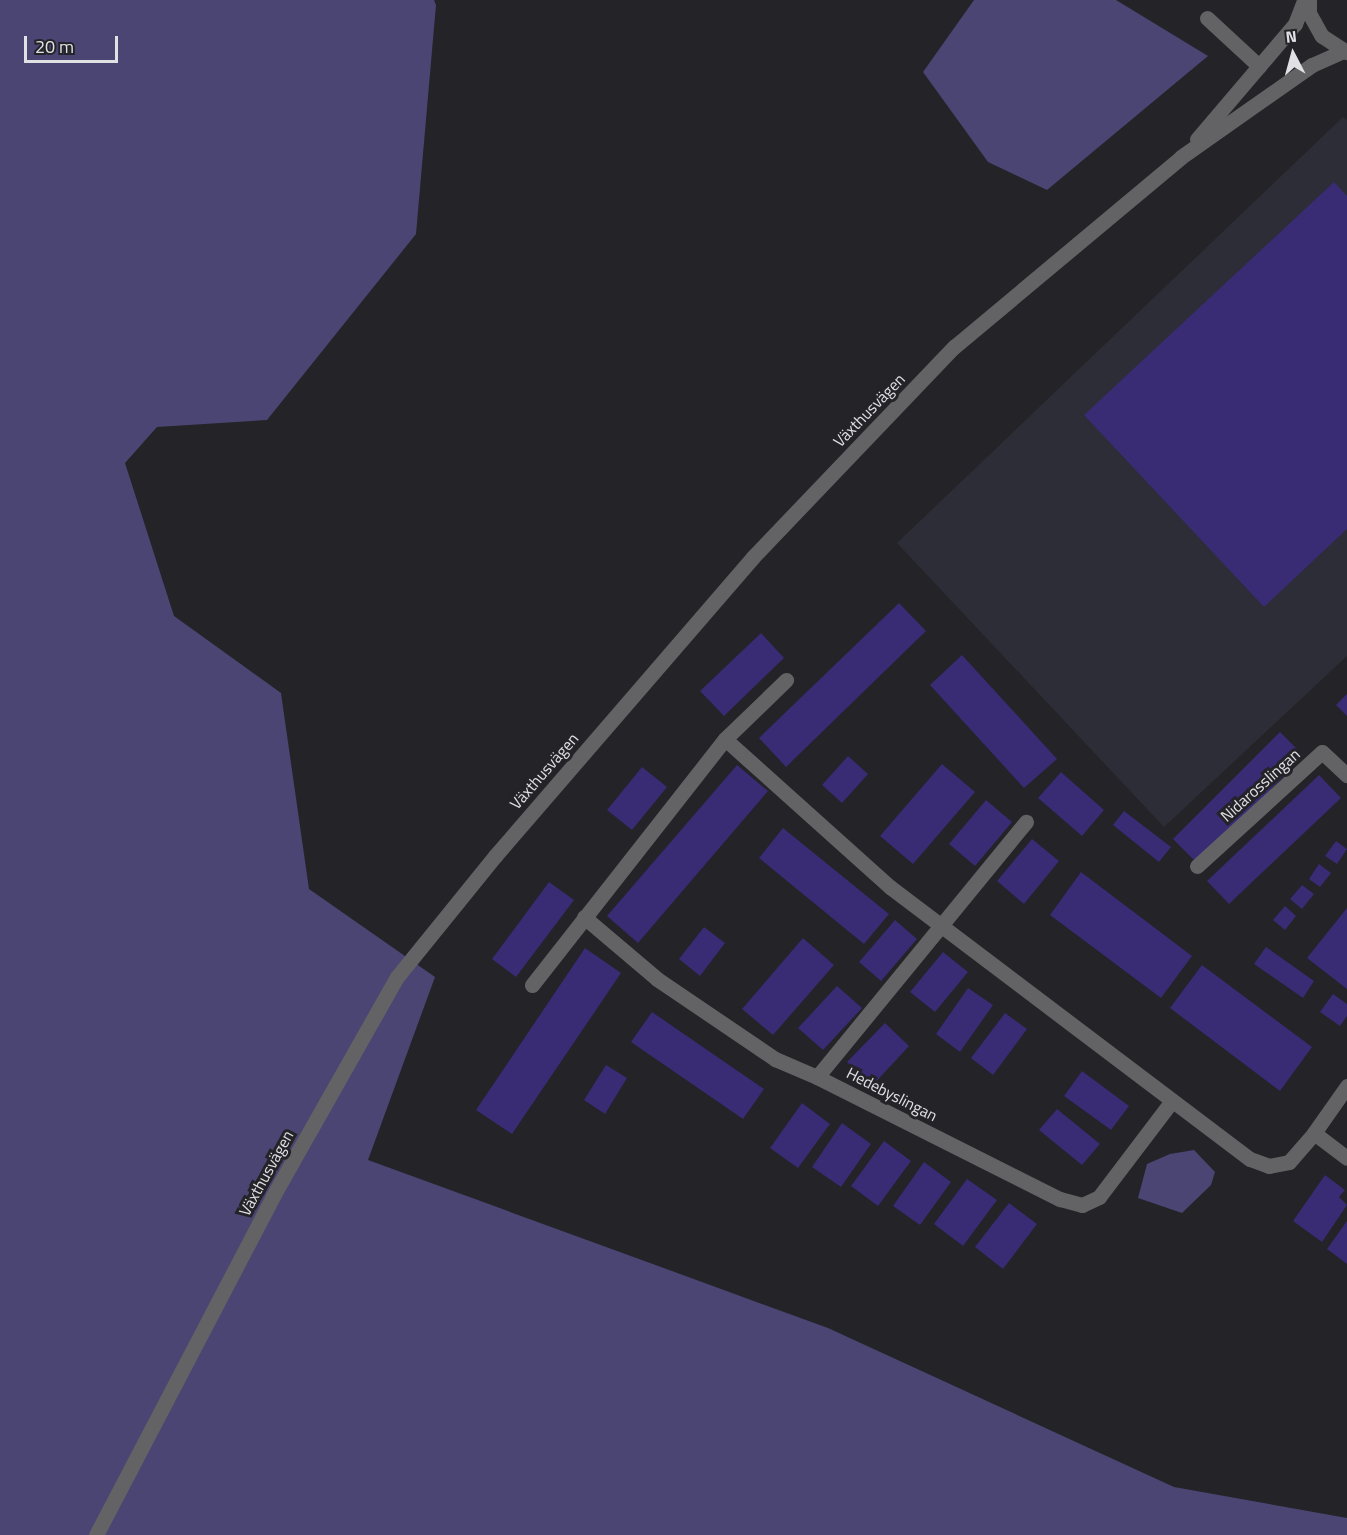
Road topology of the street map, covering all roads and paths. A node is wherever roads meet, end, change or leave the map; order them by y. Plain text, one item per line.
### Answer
1 (1304, 0) edge
2 (1309, 0) edge
3 (1207, 18) dead end
4 (1345, 52) edge
5 (1259, 66) junction
6 (1181, 157) junction
7 (786, 680) dead end
8 (725, 739) junction
9 (1347, 775) edge
10 (1026, 822) dead end
11 (1197, 866) dead end
12 (584, 917) junction
13 (941, 927) junction
14 (532, 985) dead end
15 (817, 1077) junction
16 (1347, 1086) edge
17 (1172, 1101) junction
18 (1314, 1133) junction
19 (1347, 1158) edge
20 (96, 1535) edge

1 - 5 street, Växthusvägen
2 - 4 street
3 - 5 street
4 - 6 street, Växthusvägen
5 - 6 street, Växthusvägen
6 - 20 street, Växthusvägen
7 - 8 street
8 - 12 street
8 - 13 street
9 - 11 street, Nidarosslingan
10 - 13 street
12 - 14 street
12 - 15 street, Hedebyslingan
13 - 15 street
13 - 17 street
15 - 17 street, Hedebyslingan
16 - 18 street
17 - 18 street
18 - 19 street

